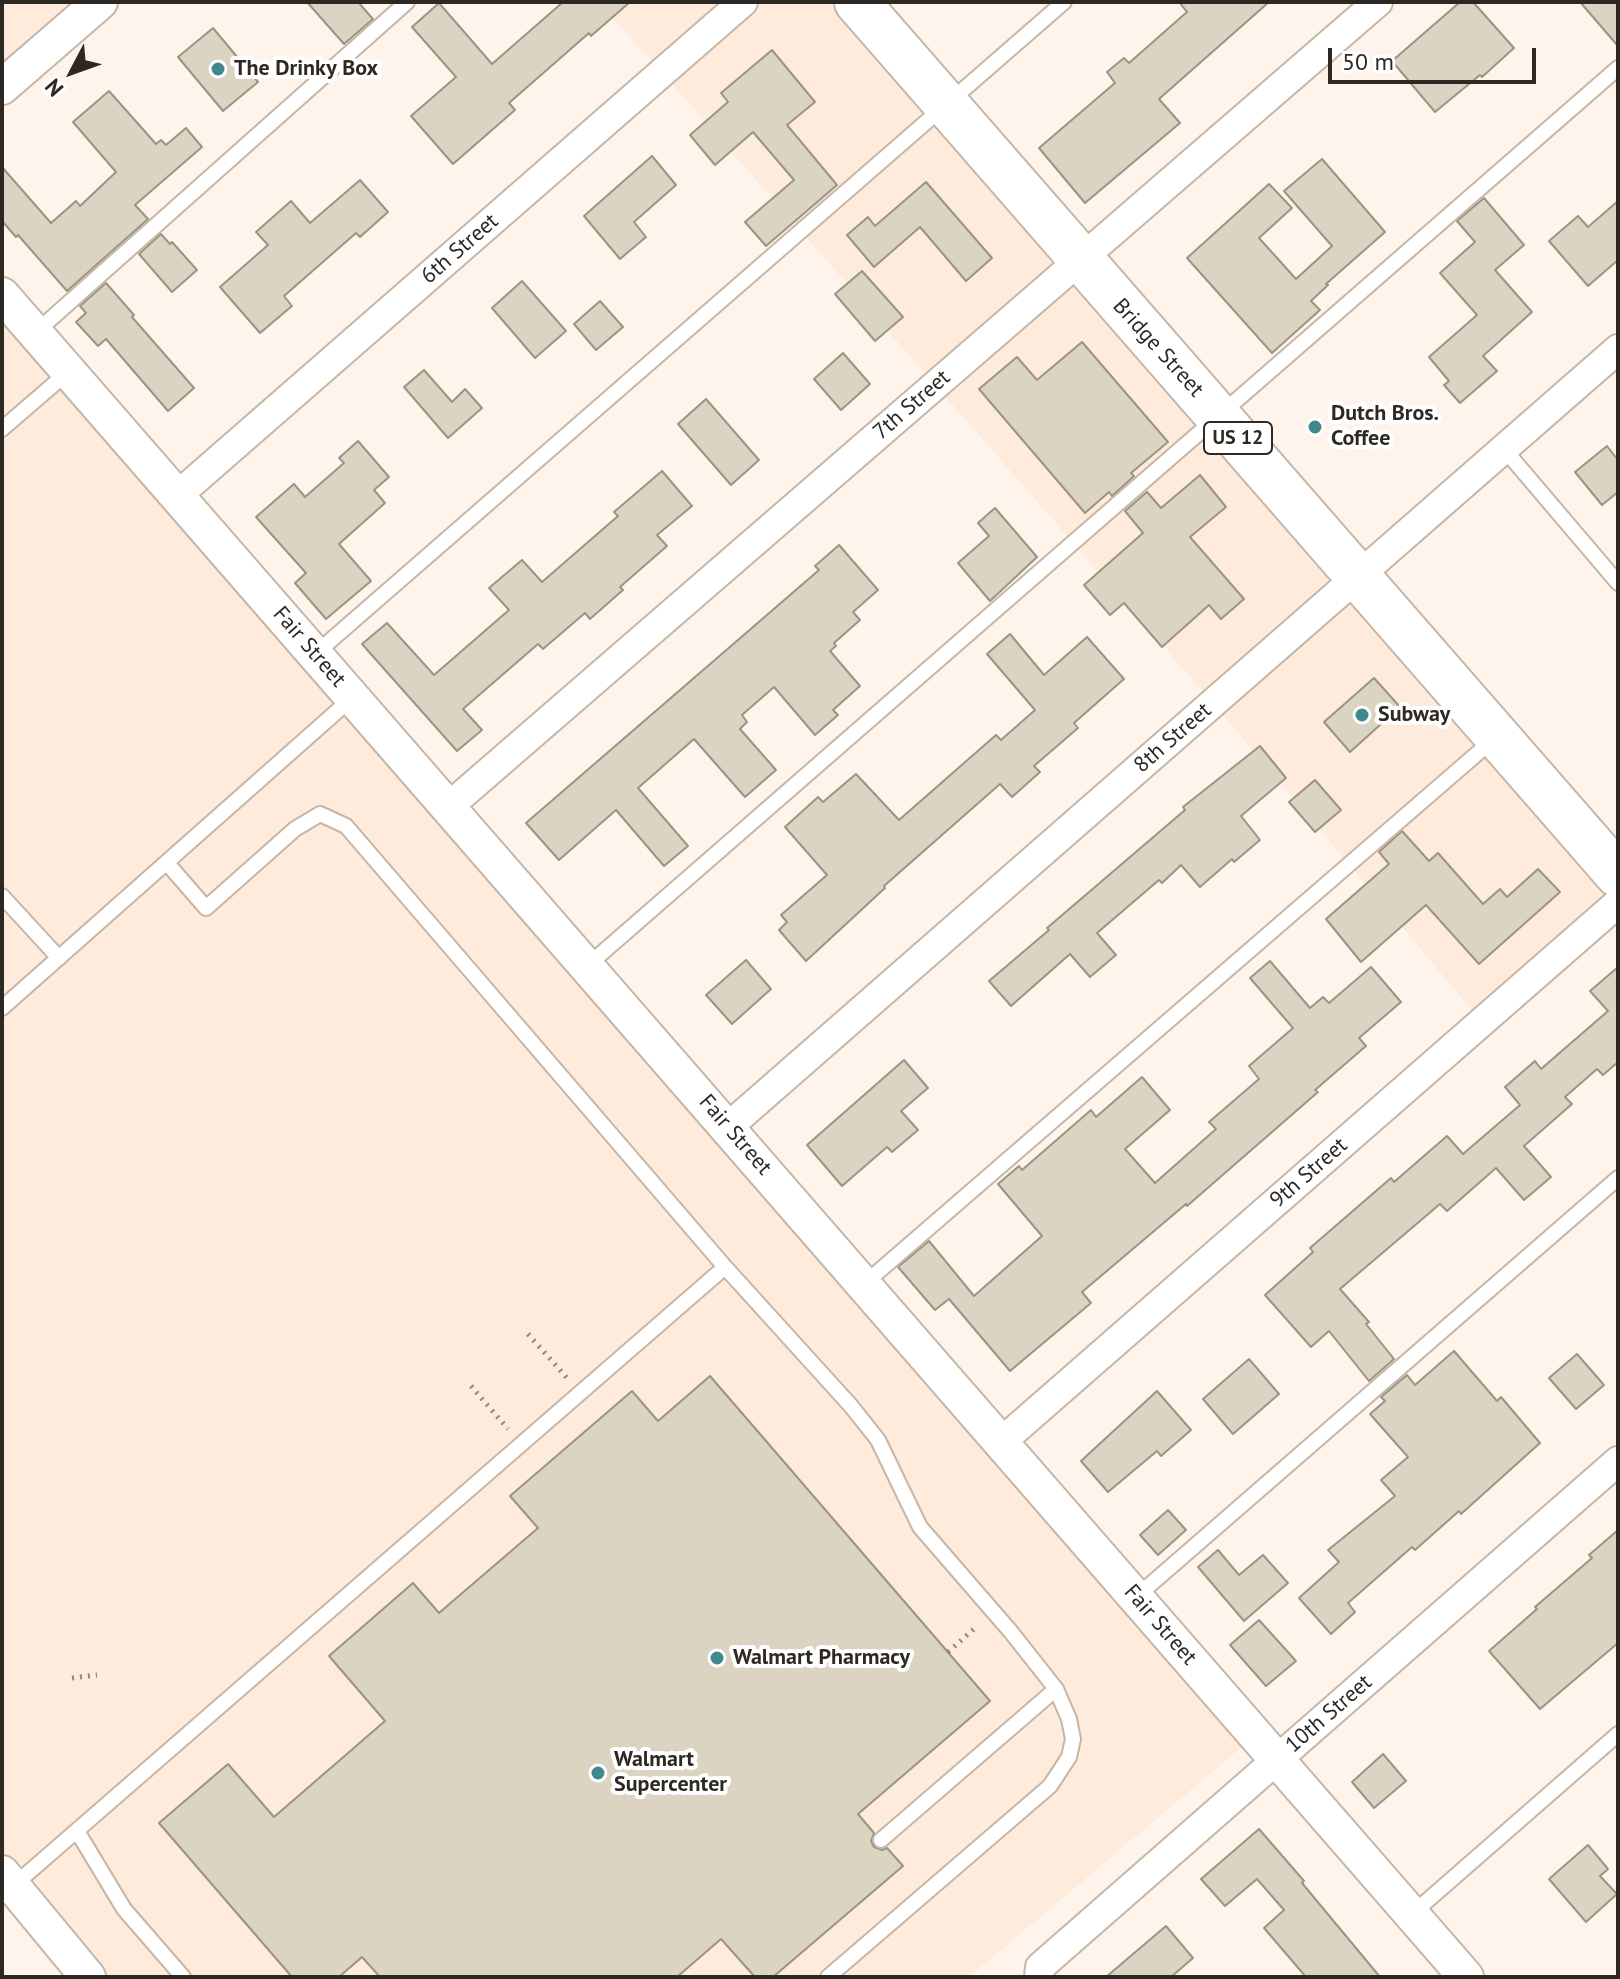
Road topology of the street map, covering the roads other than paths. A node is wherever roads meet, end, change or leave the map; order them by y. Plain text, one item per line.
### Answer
1 (100, 2) edge
2 (407, 2) edge
3 (743, 2) edge
4 (857, 2) edge
5 (1064, 2) edge
6 (1378, 2) edge
7 (1618, 68) edge
8 (2, 87) edge
9 (946, 104) junction
10 (1080, 260) junction
11 (2, 295) edge
12 (36, 332) junction
13 (1618, 349) edge
14 (69, 371) junction
15 (1218, 416) junction
16 (2, 429) edge
17 (1504, 449) junction
18 (178, 495) junction
19 (1359, 576) junction
20 (1618, 583) edge
21 (315, 655) junction
22 (352, 697) junction
23 (1498, 736) junction
24 (447, 808) junction
25 (167, 863) junction
26 (1618, 875) edge
27 (2, 896) edge
28 (1618, 903) edge
29 (59, 958) junction
30 (587, 967) junction
31 (2, 1008) edge
32 (728, 1127) junction
33 (1618, 1178) edge
34 (725, 1267) junction
35 (864, 1284) junction
36 (1000, 1443) junction
37 (1618, 1461) edge
38 (1136, 1597) junction
39 (1056, 1689) junction
40 (1618, 1734) edge
41 (1277, 1760) junction
42 (77, 1831) junction
43 (881, 1840) dead end
44 (8, 1880) edge
45 (1412, 1914) junction
46 (1040, 1972) edge
47 (88, 1977) edge
48 (183, 1977) edge
49 (828, 1977) edge
50 (1466, 1977) edge

1 - 8 street
2 - 12 lane
3 - 18 street, 6th Street
4 - 9 highway, Bridge Street / US 12
5 - 9 lane
6 - 10 street, 7th Street
7 - 15 lane
9 - 10 highway, Bridge Street / US 12
9 - 21 lane
10 - 15 highway, Bridge Street / US 12
10 - 24 street, 7th Street
11 - 12 street, Fair Street
12 - 14 street, Fair Street
13 - 17 street, 8th Street
14 - 16 lane
14 - 18 street, Fair Street
15 - 19 highway, Bridge Street / US 12
15 - 30 lane
17 - 19 street, 8th Street
17 - 20 lane
18 - 21 street, Fair Street
19 - 23 highway, Bridge Street / US 12
19 - 32 street, 8th Street
21 - 22 street, Fair Street
22 - 24 street, Fair Street
22 - 25 lane
23 - 26 highway, Bridge Street / US 12
23 - 35 lane
24 - 30 street, Fair Street
25 - 29 lane
25 - 34 lane
27 - 29 lane
28 - 36 street, 9th Street
29 - 31 lane
30 - 32 street, Fair Street
32 - 35 street, Fair Street
33 - 38 lane
34 - 39 lane
34 - 42 lane
35 - 36 street, Fair Street
36 - 38 street, Fair Street
37 - 41 street, 10th Street
38 - 41 street, Fair Street
39 - 43 lane
39 - 49 lane
40 - 45 lane
41 - 45 street, Fair Street
41 - 46 street, 10th Street
42 - 44 lane
42 - 48 lane
44 - 47 street
45 - 50 street, Fair Street

